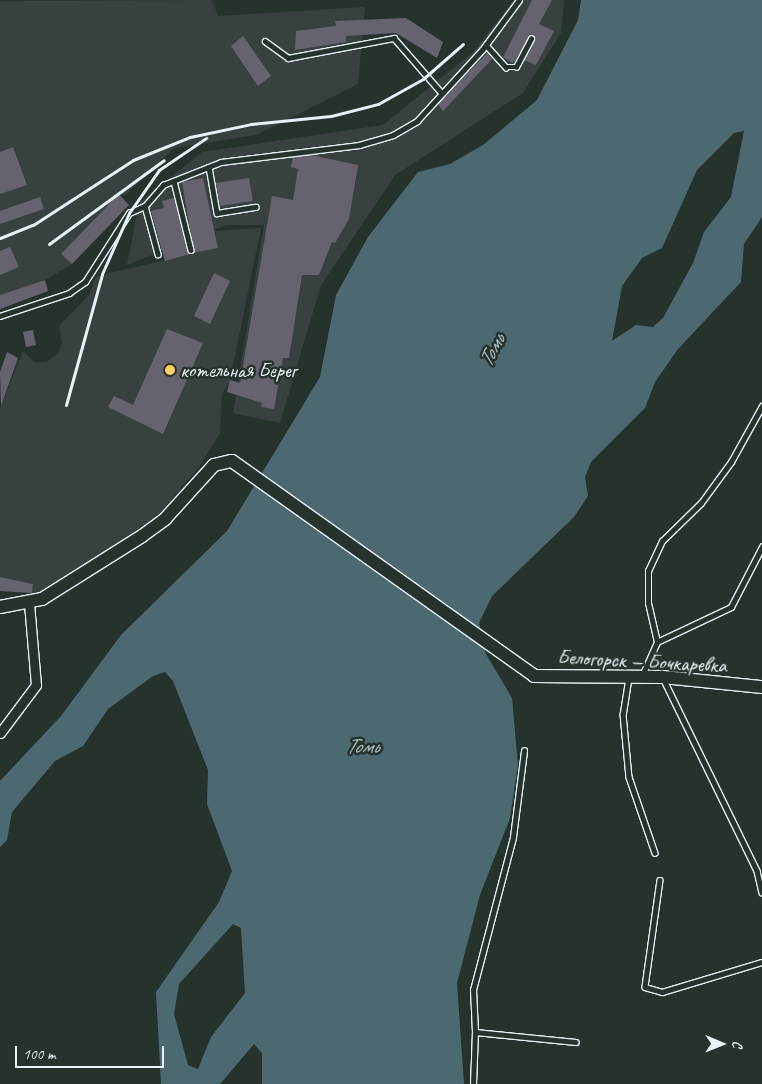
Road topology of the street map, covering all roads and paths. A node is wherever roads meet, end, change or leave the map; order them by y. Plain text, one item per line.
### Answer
1 (519, 0) edge
2 (531, 39) dead end
3 (266, 41) dead end
4 (486, 45) junction
5 (441, 92) junction
6 (210, 167) junction
7 (174, 181) junction
8 (145, 206) junction
9 (256, 207) dead end
10 (191, 250) dead end
11 (158, 254) dead end
12 (0, 316) edge
13 (762, 406) edge
14 (762, 547) edge
15 (29, 604) junction
16 (0, 607) edge
17 (657, 642) junction
18 (635, 677) junction
19 (663, 677) junction
20 (762, 688) edge
21 (0, 733) edge
22 (524, 751) dead end
23 (655, 853) dead end
24 (660, 880) dead end
25 (762, 892) edge
26 (762, 962) edge
27 (475, 1032) junction
28 (576, 1042) dead end
29 (473, 1084) edge

1 - 4 lane
2 - 4 lane
3 - 5 lane
4 - 5 lane
5 - 6 lane
6 - 7 lane
6 - 9 lane
7 - 8 lane
7 - 10 lane
8 - 11 lane
8 - 12 lane
13 - 17 lane
14 - 17 lane
15 - 16 main road
15 - 18 main road, Белогорск — Бочкаревка
15 - 21 street
17 - 18 lane
18 - 19 main road, Белогорск — Бочкаревка
18 - 23 lane
19 - 20 main road, Белогорск — Бочкаревка
19 - 25 lane
22 - 27 lane
24 - 26 lane
27 - 28 lane
27 - 29 lane

